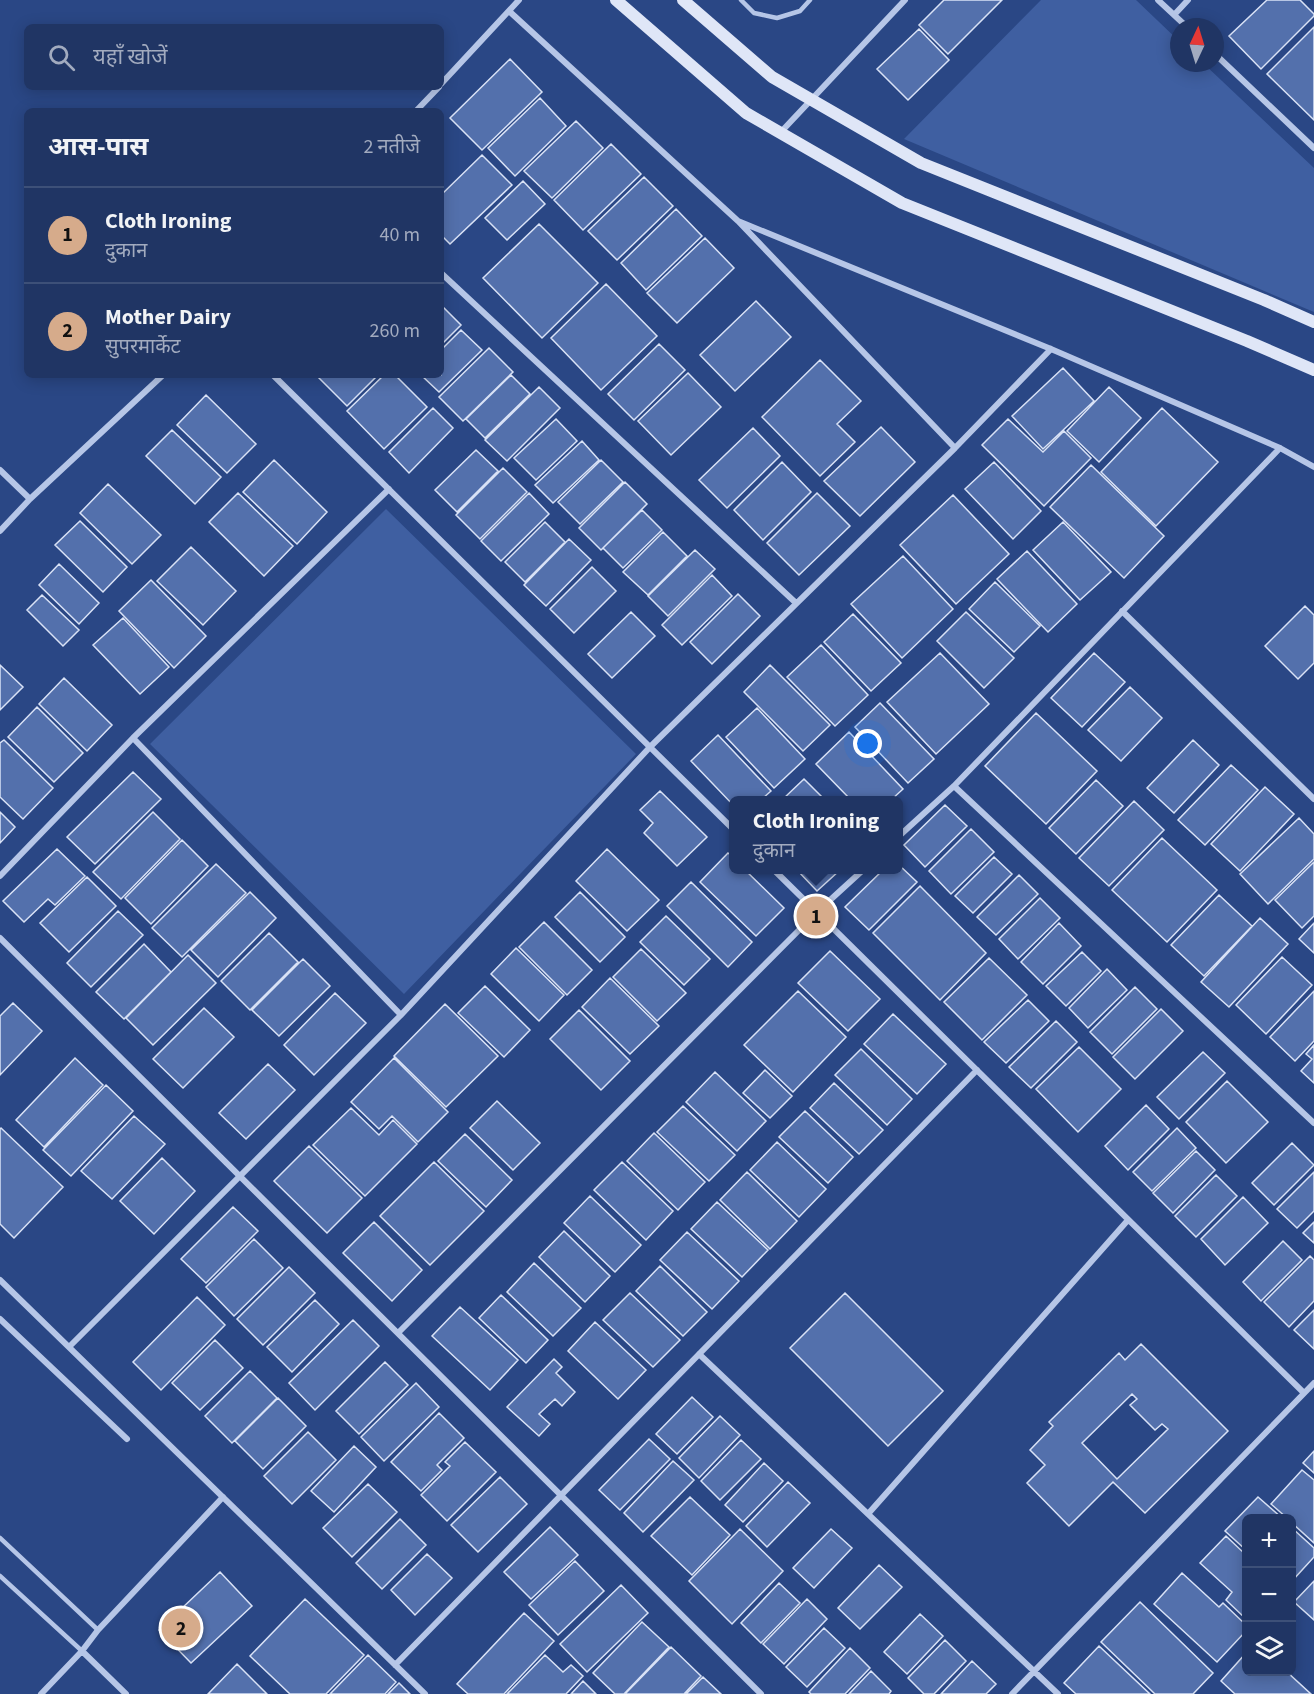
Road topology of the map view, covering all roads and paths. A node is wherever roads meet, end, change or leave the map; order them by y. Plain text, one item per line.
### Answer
1 (519, 0) edge
2 (616, 0) edge
3 (683, 0) edge
4 (741, 0) edge
5 (810, 0) edge
6 (905, 0) edge
7 (1158, 0) edge
8 (1188, 0) edge
9 (509, 11) junction
10 (1174, 15) junction
11 (1177, 18) edge
12 (1224, 63) edge
13 (444, 82) edge
14 (436, 90) edge
15 (811, 100) junction
16 (420, 108) edge
17 (780, 133) junction
18 (1314, 148) edge
19 (738, 221) junction
20 (444, 276) edge
21 (1314, 322) edge
22 (1051, 349) junction
23 (1314, 370) edge
24 (160, 378) edge
25 (276, 378) edge
26 (956, 448) junction
27 (1280, 448) junction
28 (1314, 467) edge
29 (0, 470) edge
30 (388, 489) junction
31 (30, 499) junction
32 (0, 531) edge
33 (796, 603) junction
34 (1122, 611) junction
35 (133, 738) junction
36 (650, 747) junction
37 (954, 786) junction
38 (1314, 799) edge
39 (729, 825) edge
40 (903, 832) edge
41 (778, 874) edge
42 (859, 874) edge
43 (0, 876) edge
44 (817, 912) junction
45 (0, 938) edge
46 (401, 1015) junction
47 (977, 1070) junction
48 (1314, 1123) edge
49 (240, 1176) junction
50 (1128, 1220) junction
51 (0, 1280) edge
52 (0, 1319) edge
53 (398, 1333) junction
54 (69, 1347) junction
55 (699, 1354) junction
56 (1314, 1383) edge
57 (1304, 1393) junction
58 (127, 1439) dead end
59 (561, 1496) junction
60 (223, 1497) junction
61 (868, 1514) junction
62 (0, 1538) edge
63 (0, 1576) edge
64 (98, 1630) junction
65 (82, 1651) junction
66 (396, 1665) junction
67 (1034, 1672) junction
68 (41, 1694) edge
69 (126, 1694) edge
70 (425, 1694) edge
71 (761, 1694) edge
72 (1012, 1694) edge
73 (1058, 1694) edge

1 - 9 street
2 - 17 street
3 - 15 street
4 - 5 lane
6 - 15 street
7 - 10 street
8 - 10 street
9 - 13 street
9 - 19 street
10 - 11 street
12 - 18 street
14 - 16 street
15 - 17 street
15 - 21 street
17 - 23 street
19 - 22 street
19 - 26 street
20 - 33 street
22 - 26 street
22 - 27 street
24 - 31 street
25 - 30 street
26 - 33 street
27 - 28 street
27 - 34 street
29 - 31 street
30 - 35 street
30 - 36 street
31 - 32 street
33 - 36 street
34 - 37 street
34 - 38 street
35 - 43 street
35 - 46 street
36 - 39 street
36 - 46 street
37 - 40 street
37 - 48 street
41 - 44 street
42 - 44 street
44 - 47 street
44 - 53 street
45 - 49 street
46 - 49 street
47 - 50 street
47 - 55 street
49 - 53 street
49 - 54 street
50 - 57 street
50 - 61 street
51 - 54 street
52 - 58 street
53 - 59 street
54 - 60 street
55 - 59 street
55 - 61 street
56 - 57 street
57 - 67 street
59 - 66 street
59 - 71 street
60 - 64 street
60 - 66 street
61 - 67 street
62 - 64 lane
63 - 65 lane
64 - 65 street
65 - 68 street
65 - 69 street
66 - 70 street
67 - 72 street
67 - 73 street

